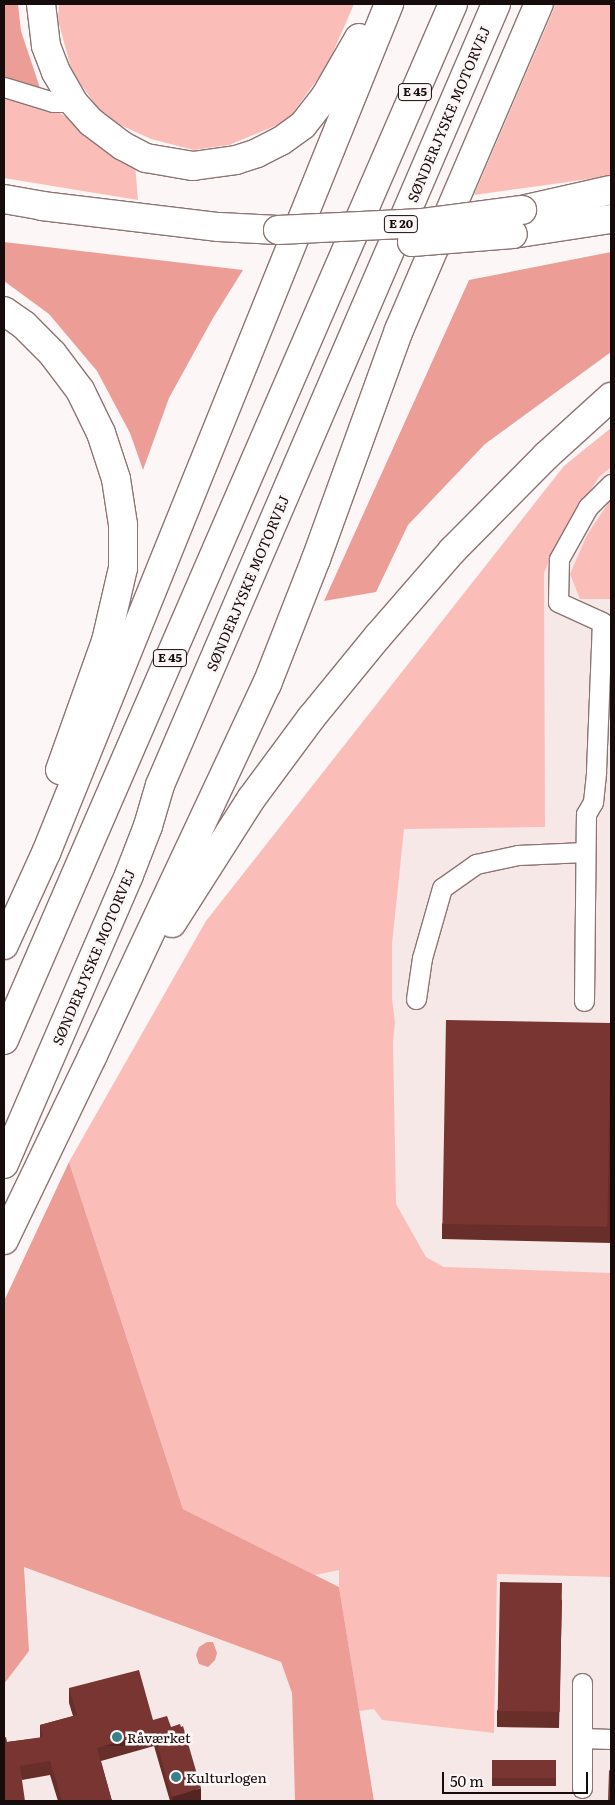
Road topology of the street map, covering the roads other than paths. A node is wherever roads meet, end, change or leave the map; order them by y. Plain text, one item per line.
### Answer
1 (41, 4) edge
2 (376, 4) edge
3 (389, 4) edge
4 (453, 4) edge
5 (496, 4) edge
6 (539, 4) edge
7 (4, 87) edge
8 (73, 102) junction
9 (611, 190) edge
10 (4, 199) edge
11 (611, 219) edge
12 (517, 222) junction
13 (4, 311) edge
14 (611, 396) edge
15 (611, 484) edge
16 (585, 852) junction
17 (4, 925) edge
18 (4, 945) edge
19 (416, 998) dead end
20 (584, 1001) dead end
21 (4, 1040) edge
22 (93, 1055) junction
23 (4, 1164) edge
24 (4, 1240) edge
25 (582, 1683) dead end
26 (582, 1738) junction
27 (611, 1739) edge
28 (582, 1788) dead end

1 - 8 highway
2 - 8 highway
3 - 18 highway
4 - 21 highway, E 45
5 - 23 highway, SØNDERJYSKE MOTORVEJ / E 45
6 - 22 highway
7 - 8 street
9 - 12 highway
10 - 12 highway, bridge
11 - 12 highway
13 - 17 highway
14 - 22 highway
15 - 16 street
16 - 19 street
16 - 20 street
22 - 24 highway
25 - 26 street
26 - 27 street
26 - 28 street

